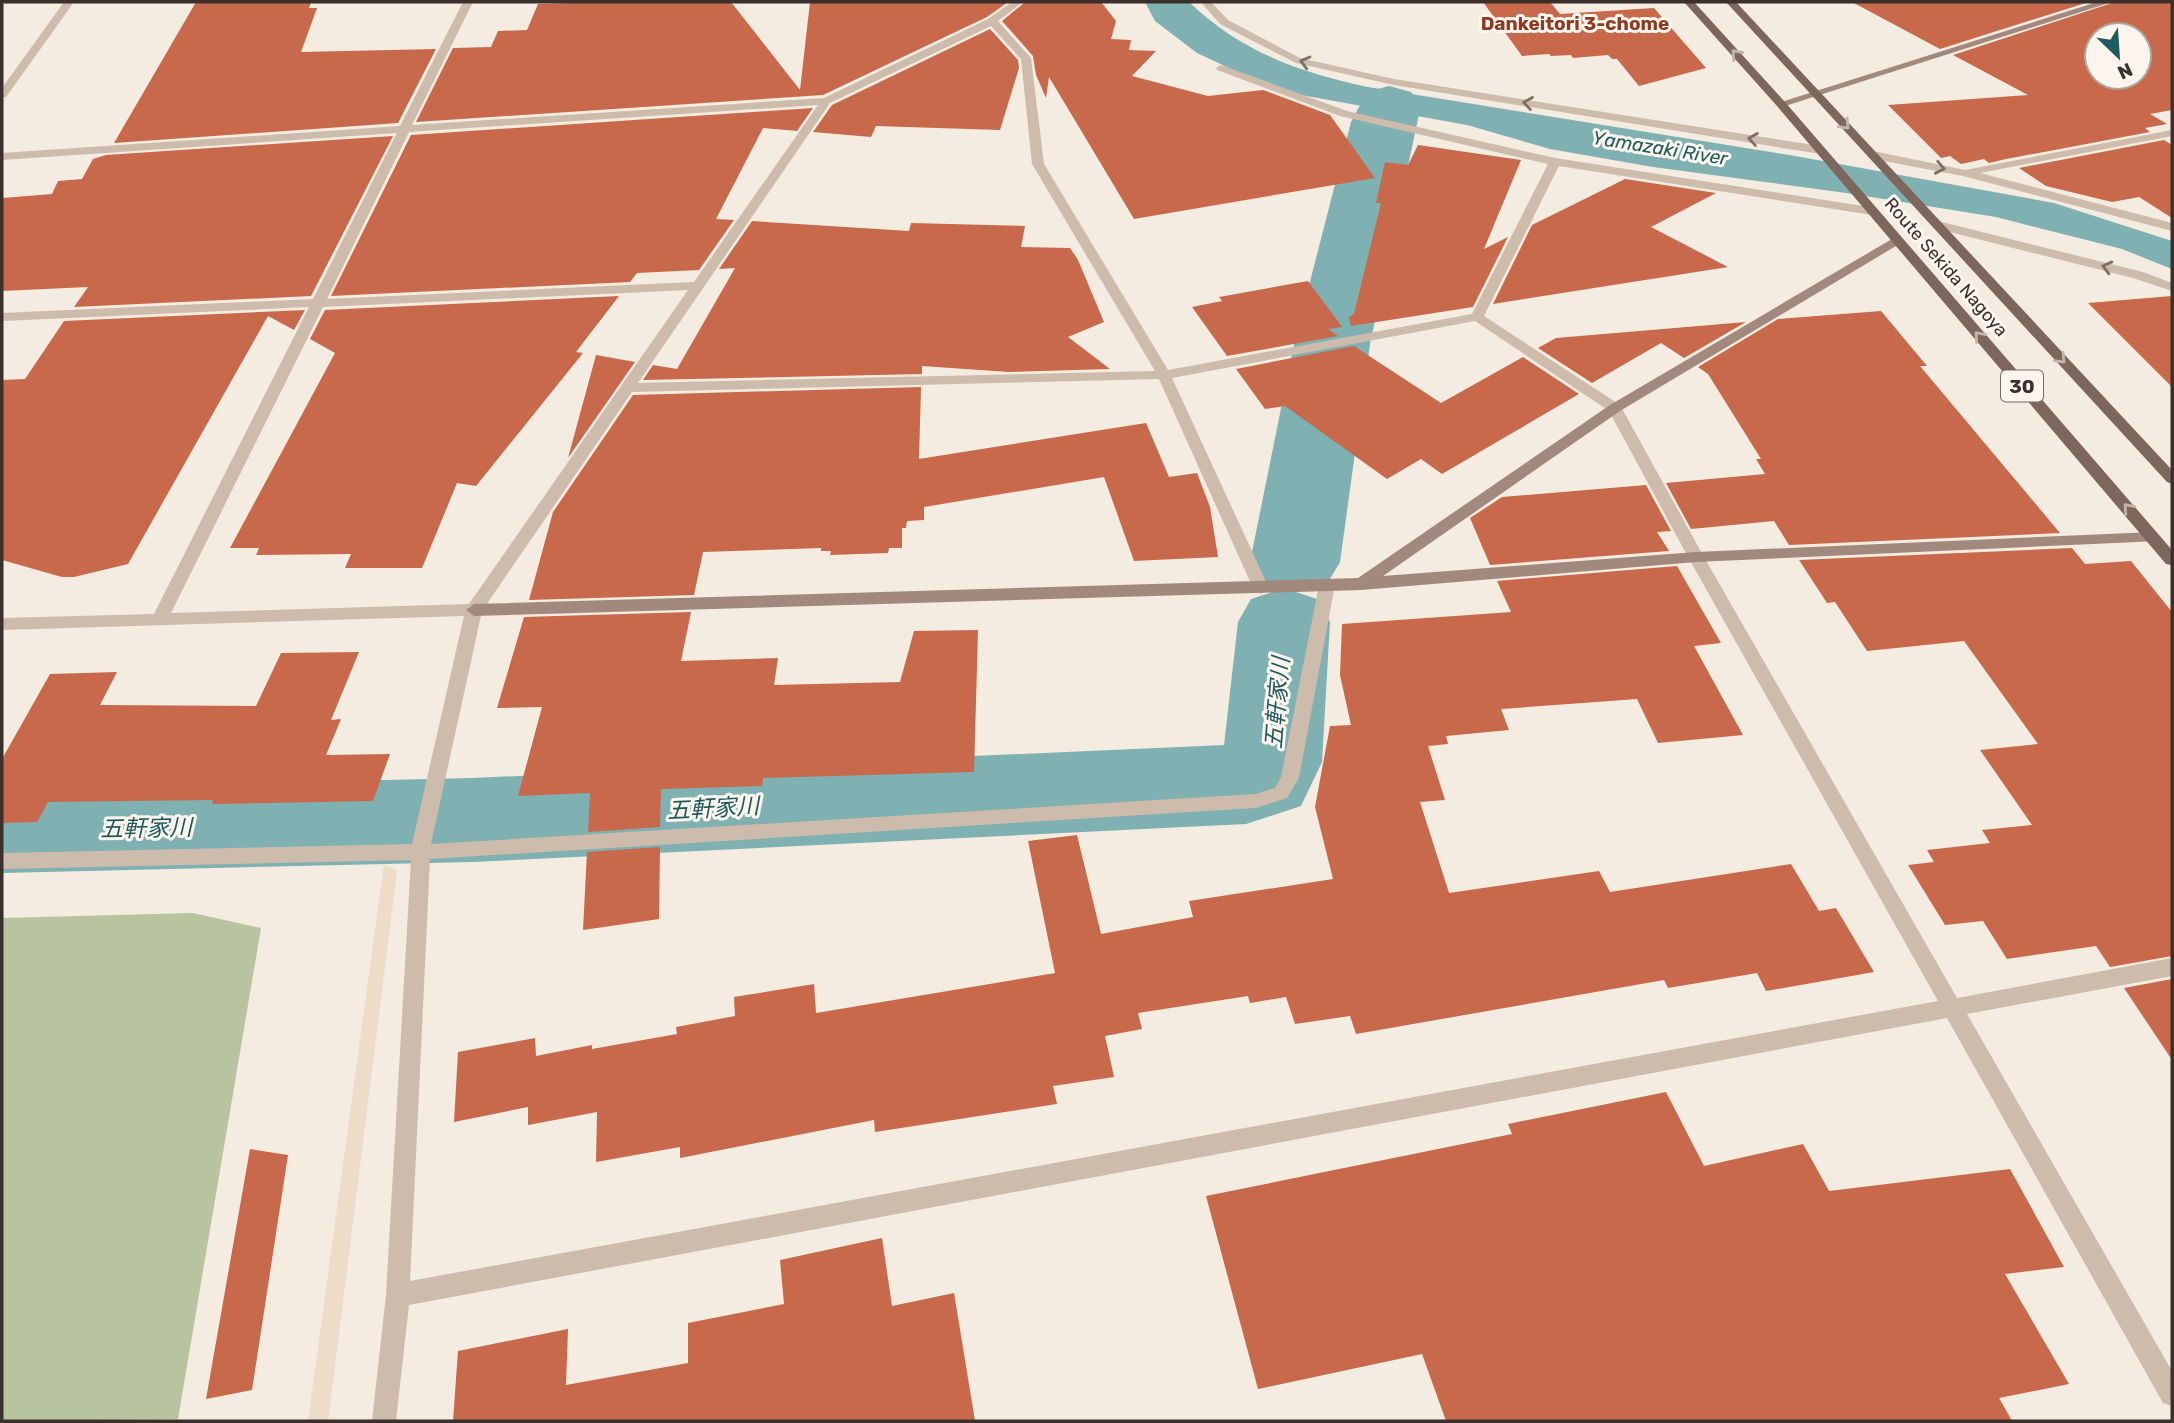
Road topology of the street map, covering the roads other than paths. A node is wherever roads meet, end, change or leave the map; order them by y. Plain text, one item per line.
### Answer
1 (69, 2) edge
2 (468, 2) edge
3 (1018, 2) edge
4 (1206, 2) edge
5 (1689, 2) edge
6 (1731, 2) edge
7 (2107, 2) edge
8 (992, 21) junction
9 (1221, 68) dead end
10 (2, 95) edge
11 (1817, 95) junction
12 (826, 101) junction
13 (1781, 104) junction
14 (405, 128) junction
15 (2172, 132) edge
16 (1820, 150) junction
17 (1873, 155) junction
18 (2, 156) edge
19 (1555, 162) junction
20 (1964, 173) junction
21 (1872, 211) junction
22 (1935, 222) junction
23 (2172, 227) edge
24 (1896, 240) junction
25 (697, 286) junction
26 (2172, 286) edge
27 (320, 303) junction
28 (2, 317) edge
29 (1477, 317) junction
30 (1164, 375) junction
31 (627, 388) junction
32 (1615, 408) junction
33 (2172, 479) edge
34 (2153, 537) junction
35 (1696, 557) junction
36 (2172, 560) edge
37 (1360, 584) junction
38 (1327, 585) junction
39 (1261, 588) junction
40 (474, 610) junction
41 (160, 619) junction
42 (2, 624) edge
43 (421, 846) junction
44 (2, 861) edge
45 (2172, 967) edge
46 (1953, 1008) junction
47 (398, 1295) junction
48 (2172, 1394) edge
49 (384, 1421) edge

1 - 10 street
2 - 14 street
3 - 8 street
16 -> 4 street
13 -> 5 main road, Route Sekida Nagoya / 30
6 - 11 main road, Route Sekida Nagoya / 30
7 - 11 street
8 - 12 street
8 - 30 street
9 - 19 street
11 - 13 street
11 -> 17 main road, Route Sekida Nagoya / 30
12 - 14 street
12 - 25 street
13 - 16 main road, Route Sekida Nagoya / 30
14 - 18 street
14 - 27 street
15 - 20 street
16 - 21 main road, Route Sekida Nagoya / 30
17 -> 20 street
17 - 22 main road, Route Sekida Nagoya / 30
19 - 21 street
19 - 29 street
20 - 23 street
21 - 24 main road, Route Sekida Nagoya / 30
26 -> 22 street
22 -> 33 main road, Route Sekida Nagoya / 30
24 - 32 street
34 -> 24 main road, Route Sekida Nagoya / 30
25 - 27 street
25 - 31 street
27 - 28 street
27 - 41 street
29 - 30 street
29 - 32 street
30 - 31 street
30 - 39 street
31 - 40 street
32 - 35 street
32 - 37 street
34 - 35 street
34 - 36 main road, Route Sekida Nagoya / 30
35 - 37 street
35 - 46 street
37 - 38 street
38 - 39 street
38 - 43 street
39 - 40 street
40 - 41 street
40 - 43 street
41 - 42 street
43 - 44 street
43 - 47 street
45 - 46 street
46 - 47 street
46 - 48 street
47 - 49 street

